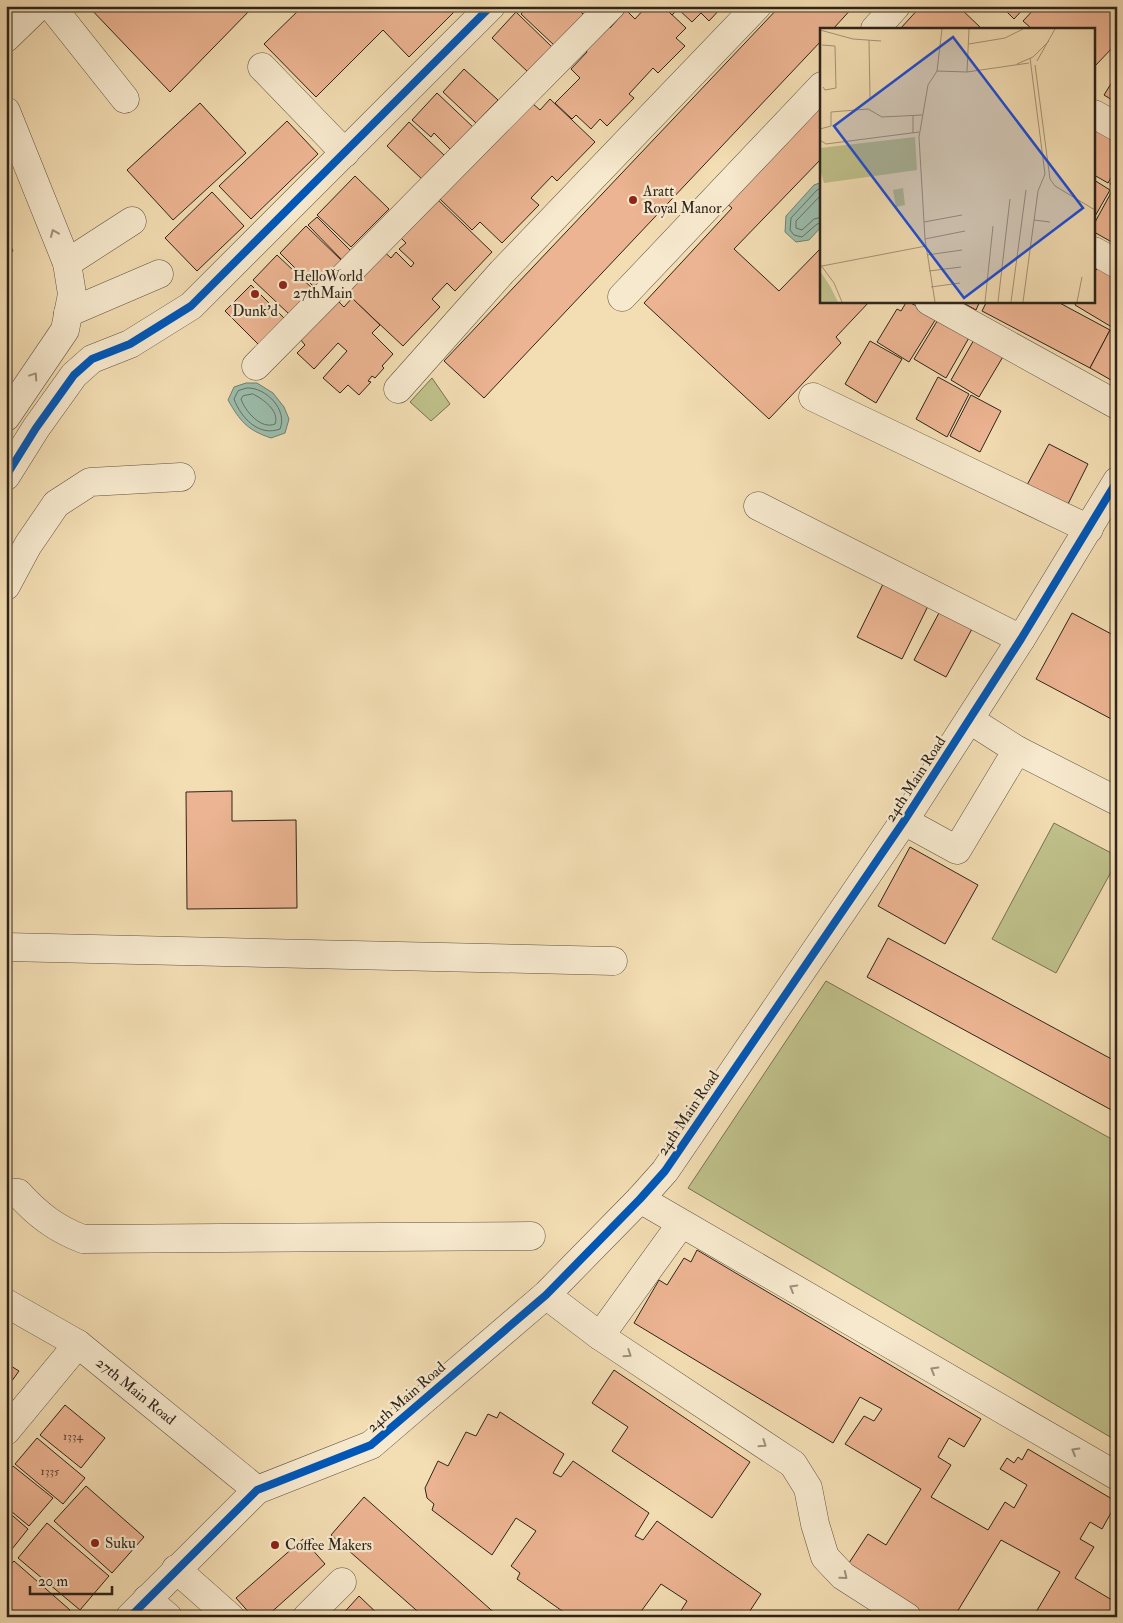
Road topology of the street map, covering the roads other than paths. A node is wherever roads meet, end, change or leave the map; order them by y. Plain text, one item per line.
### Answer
1 (39, 6) edge
2 (51, 6) edge
3 (491, 6) edge
4 (611, 6) edge
5 (757, 6) edge
6 (896, 6) edge
7 (876, 28) edge
8 (6, 38) edge
9 (262, 67) dead end
10 (820, 88) edge
11 (126, 99) dead end
12 (6, 111) edge
13 (1096, 115) edge
14 (1117, 127) edge
15 (344, 153) junction
16 (132, 221) dead end
17 (1096, 252) edge
18 (67, 263) junction
19 (1117, 264) edge
20 (159, 274) dead end
21 (622, 297) dead end
22 (931, 302) edge
23 (68, 313) junction
24 (256, 366) dead end
25 (398, 389) dead end
26 (813, 396) dead end
27 (1117, 405) edge
28 (6, 416) edge
29 (6, 476) edge
30 (181, 477) dead end
31 (1116, 483) edge
32 (758, 506) dead end
33 (1089, 529) junction
34 (6, 586) edge
35 (1021, 639) junction
36 (970, 720) junction
37 (1017, 750) junction
38 (1117, 801) edge
39 (904, 821) junction
40 (6, 947) edge
41 (613, 961) dead end
42 (6, 1192) edge
43 (640, 1200) junction
44 (681, 1224) junction
45 (531, 1236) dead end
46 (546, 1295) junction
47 (6, 1303) edge
48 (600, 1336) junction
49 (78, 1344) junction
50 (6, 1430) edge
51 (1117, 1476) edge
52 (258, 1490) junction
53 (176, 1569) junction
54 (342, 1582) dead end
55 (139, 1608) edge
56 (168, 1617) edge
57 (230, 1617) edge
58 (307, 1617) edge
59 (908, 1617) edge

1 - 8 street
2 - 11 street
3 - 15 street
4 - 24 street
5 - 25 street
6 - 7 street
9 - 15 street
10 - 21 street
18 -> 12 street
13 - 14 street
15 - 29 street
16 - 18 street
17 - 19 street
18 - 23 street
20 - 23 street
22 - 27 street
28 -> 23 street
26 - 33 street
30 - 34 street
31 - 33 street, 24th Main Road
32 - 35 street
33 - 35 street, 24th Main Road
35 - 36 street, 24th Main Road
36 - 37 street
36 - 39 street, 24th Main Road
37 - 38 street
37 - 39 street
39 - 43 street, 24th Main Road
40 - 41 street
42 - 45 street
43 - 44 street
43 - 46 street, 24th Main Road
44 - 48 street
51 -> 44 street
46 - 48 street
46 - 52 street, 24th Main Road
47 - 49 street, 27th Main Road
48 -> 59 street
49 - 50 street
49 - 52 street, 27th Main Road
52 - 53 street, 24th Main Road
53 - 55 street, 24th Main Road
53 - 57 street
54 - 58 street
55 - 56 street

